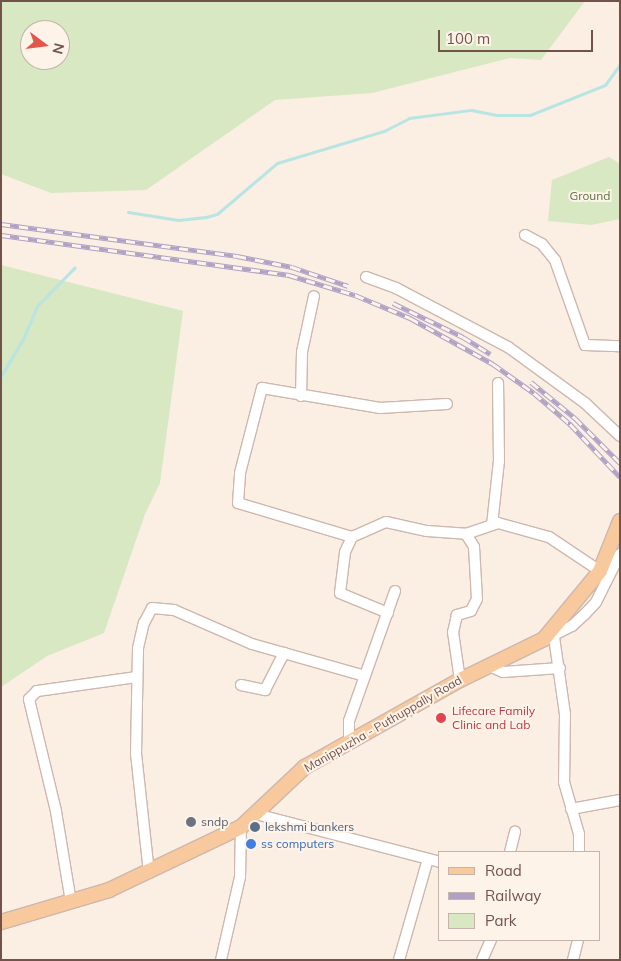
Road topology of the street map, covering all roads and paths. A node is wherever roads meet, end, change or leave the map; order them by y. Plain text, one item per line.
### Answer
1 (525, 235) dead end
2 (366, 278) dead end
3 (314, 296) dead end
4 (620, 346) edge
5 (498, 383) dead end
6 (301, 396) junction
7 (447, 404) dead end
8 (620, 436) edge
9 (620, 520) edge
10 (492, 525) junction
11 (466, 534) junction
12 (352, 537) junction
13 (620, 554) edge
14 (600, 570) junction
15 (396, 591) dead end
16 (388, 613) junction
17 (550, 635) junction
18 (284, 653) junction
19 (489, 666) junction
20 (560, 668) junction
21 (137, 676) junction
22 (365, 676) junction
23 (460, 680) junction
24 (241, 685) dead end
25 (349, 742) junction
26 (620, 800) edge
27 (571, 809) junction
28 (256, 814) junction
29 (241, 827) junction
30 (516, 832) dead end
31 (510, 851) edge
32 (579, 851) edge
33 (428, 859) junction
34 (438, 862) edge
35 (149, 873) junction
36 (70, 902) junction
37 (1, 922) edge
38 (491, 941) edge
39 (578, 941) edge
40 (221, 960) edge
41 (398, 960) edge
42 (482, 960) edge
43 (573, 960) edge

1 - 4 street
2 - 8 street
3 - 6 street
5 - 10 street
6 - 7 street
6 - 12 street
9 - 14 main road
10 - 11 street
10 - 14 street
11 - 12 street
11 - 23 street
12 - 16 street
13 - 17 street
14 - 17 main road
15 - 16 street
16 - 22 street
17 - 19 main road, Manippuzha - Puthuppally Road
17 - 20 street
18 - 21 street
18 - 22 street
18 - 24 street
19 - 20 street
19 - 23 main road, Manippuzha - Puthuppally Road
20 - 27 street
21 - 35 street
21 - 36 street
22 - 25 street
23 - 25 main road, Manippuzha - Puthuppally Road
25 - 28 main road, Manippuzha - Puthuppally Road
26 - 27 street
27 - 32 street
28 - 29 main road, Manippuzha - Puthuppally Road
28 - 33 street
29 - 35 main road, Manippuzha - Puthuppally Road
29 - 40 street
30 - 31 street
33 - 34 street
33 - 41 street
35 - 36 main road, Manippuzha - Puthuppally Road
36 - 37 main road, Manippuzha - Puthuppally Road
38 - 42 street
39 - 43 street

